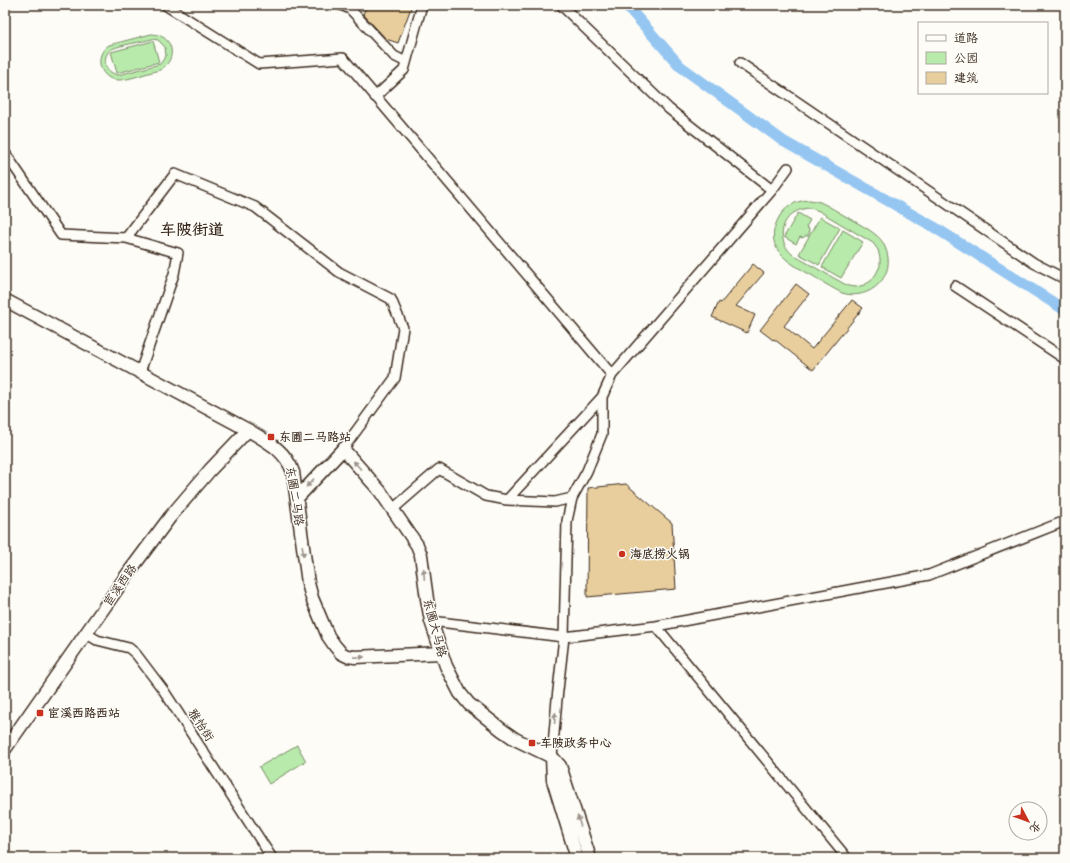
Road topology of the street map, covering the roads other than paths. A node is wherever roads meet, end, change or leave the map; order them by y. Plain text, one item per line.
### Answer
1 (165, 5) edge
2 (341, 5) edge
3 (422, 5) edge
4 (561, 5) edge
5 (406, 62) junction
6 (740, 63) dead end
7 (375, 97) junction
8 (5, 153) edge
9 (788, 168) dead end
10 (772, 190) junction
11 (126, 238) junction
12 (1065, 279) edge
13 (955, 286) dead end
14 (5, 300) edge
15 (1065, 359) edge
16 (140, 372) junction
17 (612, 375) junction
18 (602, 397) junction
19 (248, 430) junction
20 (343, 449) junction
21 (297, 498) junction
22 (572, 498) junction
23 (507, 500) junction
24 (393, 509) junction
25 (1065, 521) edge
26 (431, 621) junction
27 (656, 626) junction
28 (85, 633) junction
29 (564, 637) junction
30 (441, 653) junction
31 (5, 749) edge
32 (552, 757) junction
33 (272, 858) edge
34 (577, 858) edge
35 (590, 858) edge
36 (847, 858) edge

1 - 7 street
2 - 5 street
3 - 5 street
4 - 10 street
5 - 7 street
6 - 12 street
7 - 17 street
8 - 11 street
9 - 10 street
10 - 17 street
11 - 16 street
11 - 20 street
13 - 15 street
14 - 16 street, 东圃二马路
16 - 19 street, 东圃二马路
17 - 18 street
18 - 22 street
18 - 23 street
19 - 21 street, 东圃二马路
19 - 28 street, 宦溪西路
20 -> 21 street
24 -> 20 street, 东圃大马路
21 -> 30 street, 东圃二马路
22 - 23 street
22 - 29 street
23 - 24 street
26 -> 24 street, 东圃大马路
25 - 27 street
26 - 29 street
26 - 30 street, 东圃大马路
27 - 29 street
27 - 36 street
28 - 31 street, 宦溪西路
28 - 33 street, 雅怡街
32 -> 29 street
30 - 32 street, 东圃大马路
32 - 34 street
35 -> 32 street, 东圃大马路

